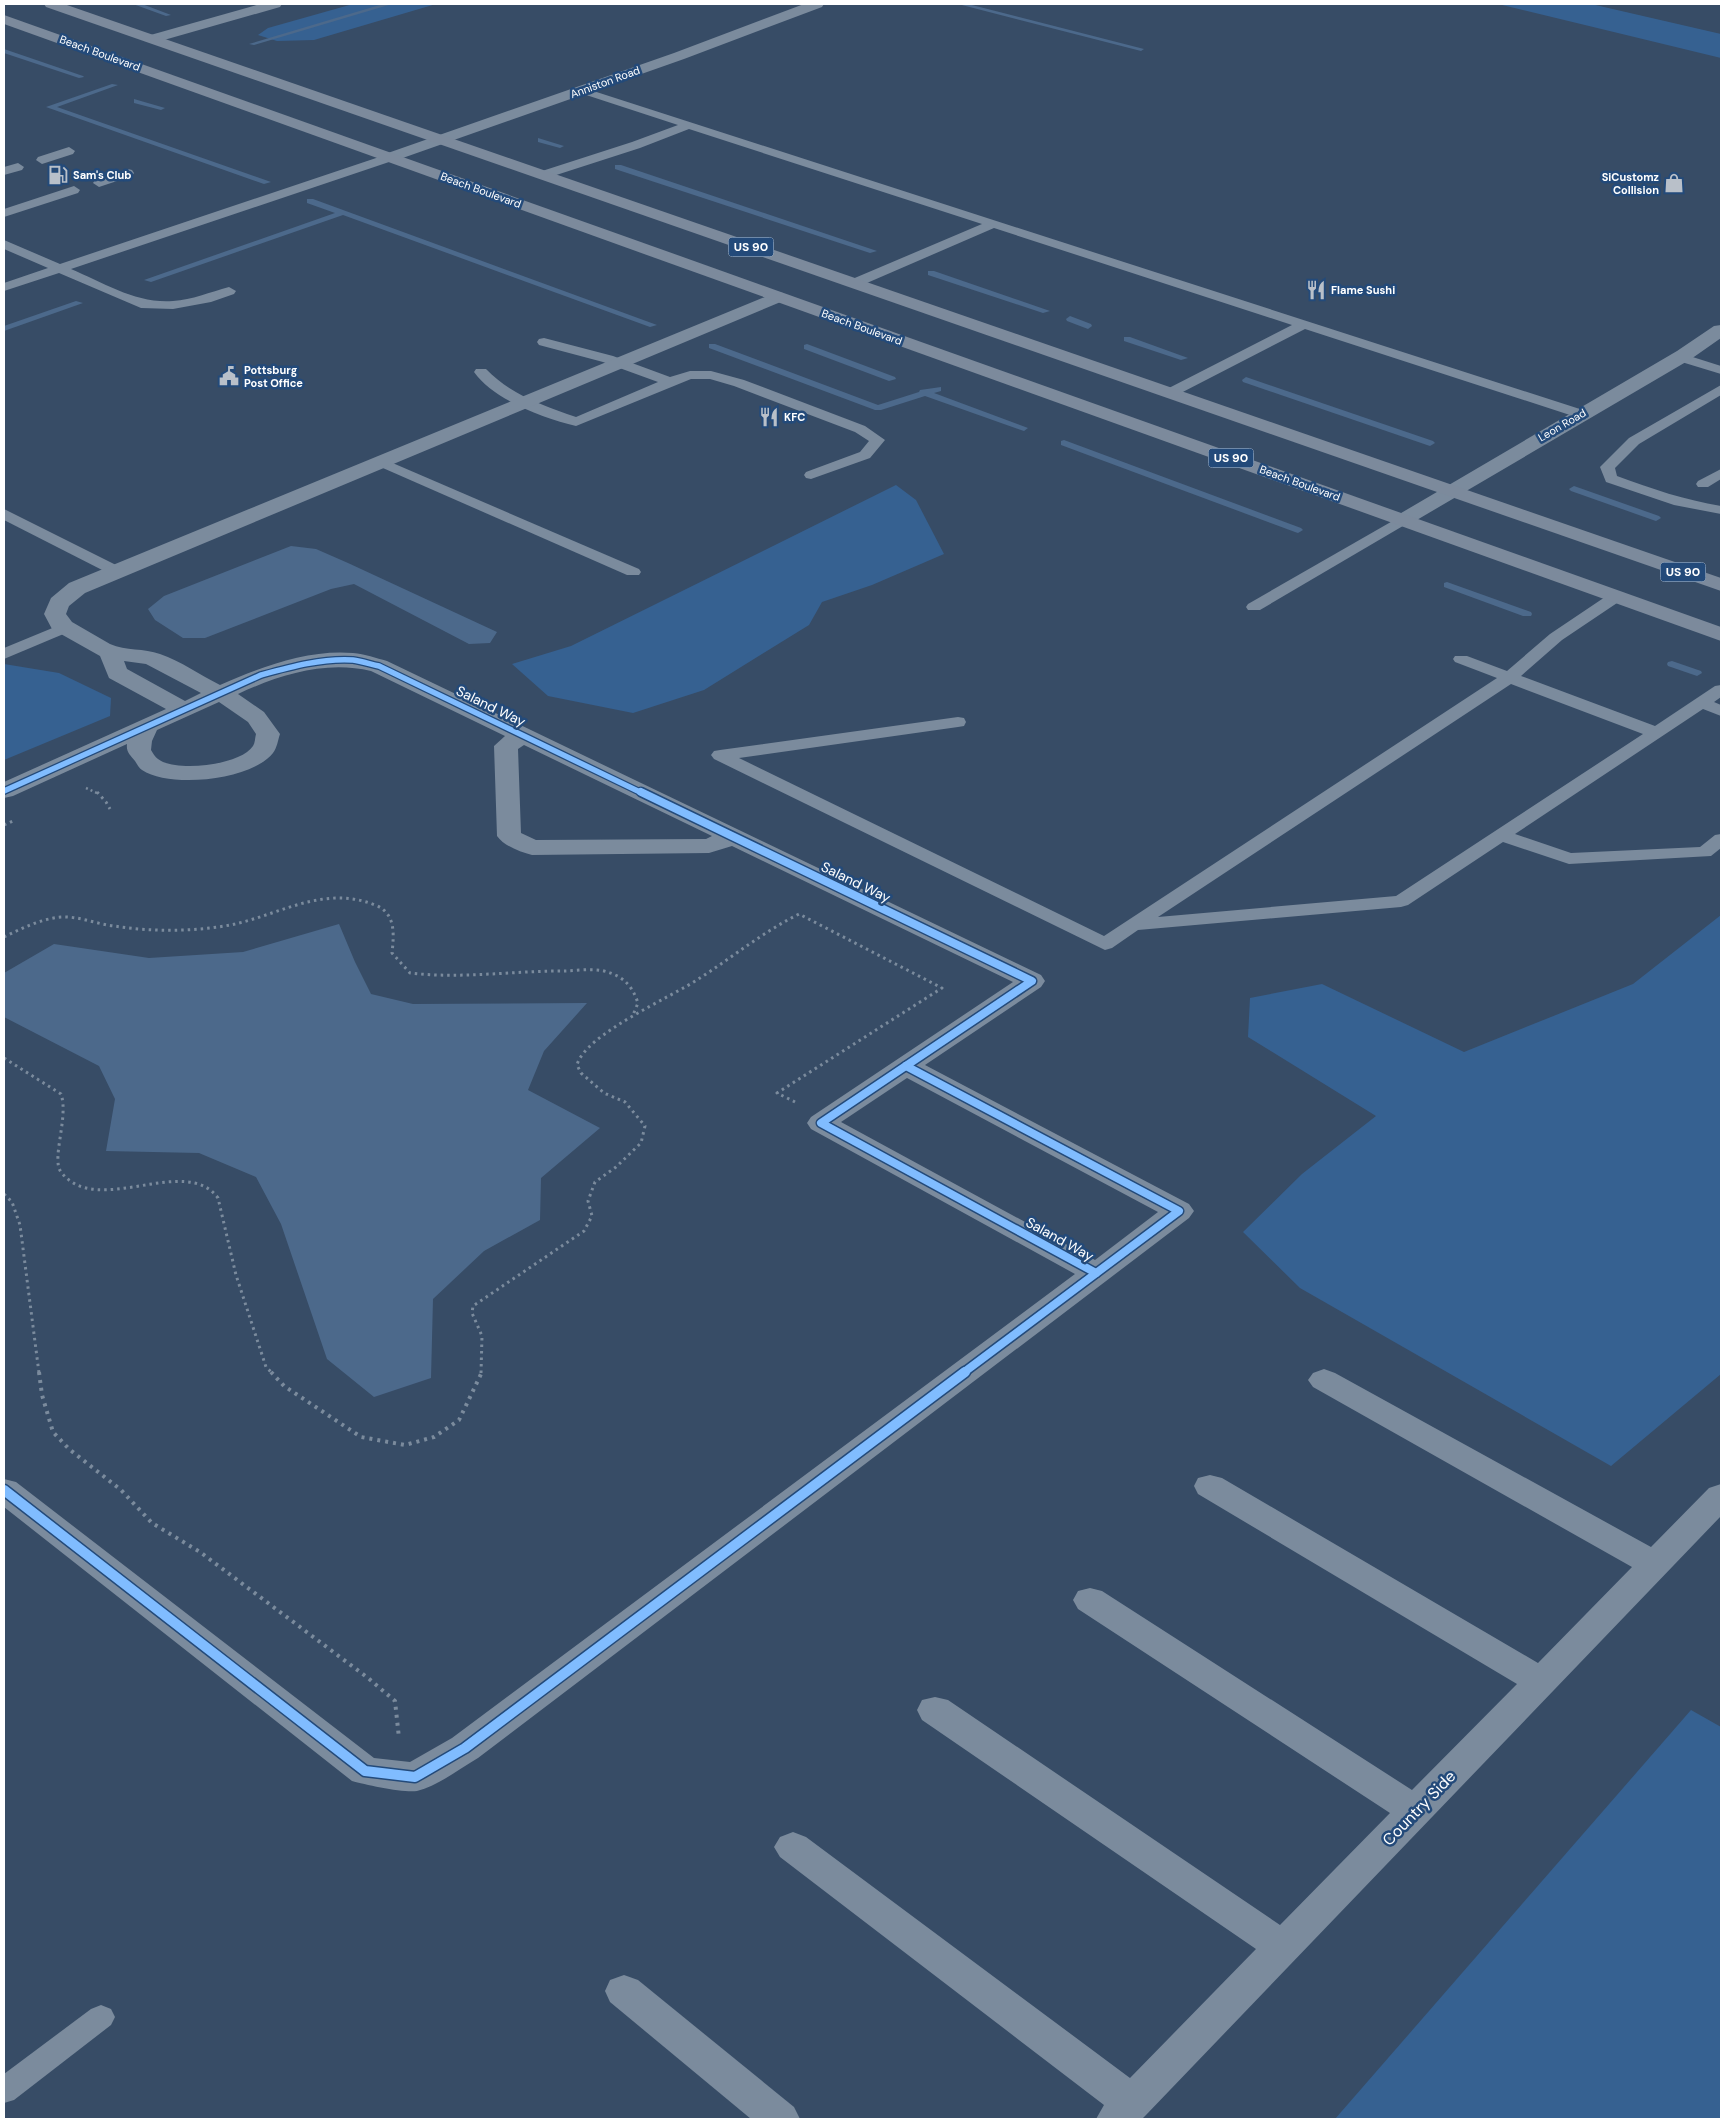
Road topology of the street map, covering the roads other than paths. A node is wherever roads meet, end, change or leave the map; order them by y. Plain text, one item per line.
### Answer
1 (51, 4) edge
2 (275, 4) edge
3 (817, 4) edge
4 (4, 19) edge
5 (152, 39) junction
6 (581, 90) junction
7 (689, 126) junction
8 (443, 140) junction
9 (69, 151) dead end
10 (391, 158) junction
11 (42, 160) dead end
12 (18, 167) dead end
13 (4, 171) edge
14 (128, 174) dead end
15 (544, 174) junction
16 (99, 183) dead end
17 (74, 190) dead end
18 (4, 212) edge
19 (993, 224) junction
20 (4, 244) edge
21 (59, 268) junction
22 (855, 283) junction
23 (4, 287) edge
24 (229, 291) dead end
25 (777, 296) junction
26 (1304, 324) junction
27 (1721, 330) edge
28 (544, 342) dead end
29 (1680, 357) junction
30 (621, 361) junction
31 (1721, 370) edge
32 (481, 372) dead end
33 (670, 382) junction
34 (1721, 389) edge
35 (1170, 393) junction
36 (523, 402) junction
37 (1582, 414) junction
38 (381, 462) junction
39 (1721, 473) edge
40 (811, 475) dead end
41 (1703, 484) dead end
42 (1451, 490) junction
43 (1721, 510) edge
44 (4, 514) edge
45 (1403, 520) junction
46 (116, 571) junction
47 (632, 572) dead end
48 (1721, 585) edge
49 (1617, 596) junction
50 (1254, 607) dead end
51 (67, 627) junction
52 (1721, 634) edge
53 (110, 653) junction
54 (4, 654) edge
55 (1461, 659) dead end
56 (1510, 677) junction
57 (1721, 690) edge
58 (220, 694) junction
59 (1702, 703) junction
60 (184, 710) junction
61 (1721, 711) edge
62 (958, 722) dead end
63 (148, 726) junction
64 (1657, 733) junction
65 (523, 735) junction
66 (4, 791) edge
67 (1502, 835) junction
68 (733, 837) junction
69 (1721, 839) edge
70 (1133, 926) junction
71 (906, 1066) junction
72 (1096, 1273) junction
73 (1324, 1380) dead end
74 (1210, 1486) dead end
75 (4, 1490) edge
76 (1721, 1496) edge
77 (1655, 1565) junction
78 (1090, 1600) dead end
79 (1542, 1682) junction
80 (935, 1710) dead end
81 (1416, 1811) junction
82 (793, 1848) dead end
83 (1284, 1948) junction
84 (624, 1991) dead end
85 (100, 2017) dead end
86 (4, 2091) edge
87 (1124, 2111) edge
88 (780, 2119) edge

1 - 5 highway, US 90
2 - 5 street
3 - 6 street, Anniston Road
4 - 10 highway, Beach Boulevard / US 90
5 - 8 highway, US 90
6 - 7 lane
6 - 8 street, Anniston Road
7 - 15 lane
7 - 19 lane
8 - 10 street, Anniston Road
8 - 15 highway, US 90
9 - 11 lane
10 - 21 lane
10 - 25 highway, Beach Boulevard / US 90
12 - 13 lane
14 - 16 lane
15 - 22 highway, US 90
17 - 18 lane
19 - 22 lane
19 - 26 lane
20 - 21 lane
21 - 23 lane
21 - 24 lane
22 - 35 highway, US 90
25 - 30 street
25 - 45 highway, Beach Boulevard / US 90
26 - 35 lane
26 - 37 lane
27 - 29 street, Leon Road
28 - 30 lane
29 - 31 lane
29 - 37 street, Leon Road
30 - 33 lane
30 - 36 street
32 - 36 lane
33 - 36 lane
33 - 40 lane
34 - 43 lane
35 - 42 highway, US 90
36 - 38 street
37 - 42 street, Leon Road
38 - 46 street
38 - 47 lane
39 - 41 lane
42 - 45 street, Leon Road
42 - 48 highway, US 90
44 - 46 lane
45 - 49 highway, Beach Boulevard / US 90
45 - 50 lane
46 - 51 street
49 - 52 highway, Beach Boulevard / US 90
49 - 56 lane
51 - 53 street
51 - 54 lane
53 - 58 street
53 - 60 street
55 - 56 lane
56 - 64 lane
56 - 70 lane
57 - 59 lane
58 - 60 street, Saland Way
58 - 63 street
58 - 65 street, Saland Way
59 - 61 lane
59 - 64 lane
60 - 63 street, Saland Way
62 - 70 lane
63 - 66 street, Saland Way
64 - 67 lane
65 - 68 street, Saland Way
65 - 68 street
67 - 69 lane
67 - 70 lane
68 - 71 street, Saland Way
71 - 72 street
71 - 72 street, Saland Way
72 - 75 street
73 - 77 street
74 - 79 street
76 - 77 street, Country Side
77 - 79 street, Country Side
78 - 81 street
79 - 81 street, Country Side
80 - 83 street
81 - 83 street, Country Side
82 - 87 street
83 - 87 street, Country Side
84 - 88 street
85 - 86 lane

